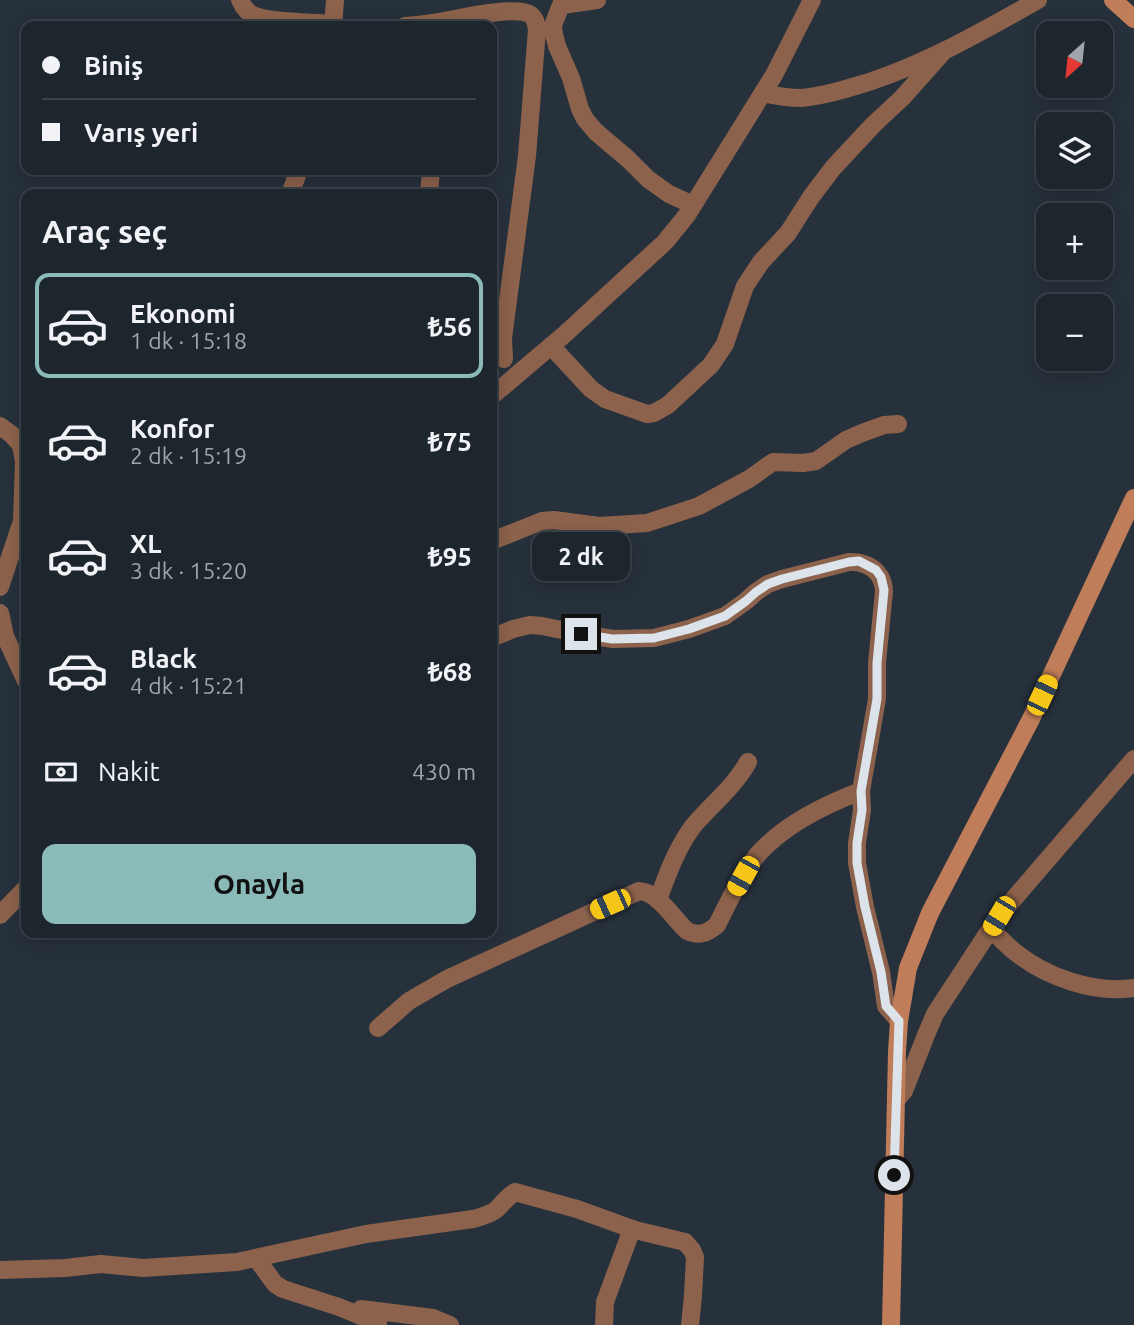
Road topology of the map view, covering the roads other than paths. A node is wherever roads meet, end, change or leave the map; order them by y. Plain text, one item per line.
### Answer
1 (240, 0) edge
2 (335, 0) edge
3 (597, 0) edge
4 (812, 0) edge
5 (1038, 0) edge
6 (1113, 0) edge
7 (562, 2) edge
8 (1134, 19) edge
9 (287, 21) edge
10 (333, 21) edge
11 (447, 21) edge
12 (943, 52) junction
13 (763, 93) junction
14 (693, 205) junction
15 (551, 346) junction
16 (498, 356) edge
17 (521, 372) junction
18 (497, 392) edge
19 (898, 425) dead end
20 (0, 426) edge
21 (21, 445) edge
22 (1134, 498) edge
23 (21, 523) edge
24 (497, 539) edge
25 (0, 587) edge
26 (0, 613) edge
27 (497, 636) edge
28 (21, 670) edge
29 (1134, 759) edge
30 (748, 762) dead end
31 (861, 791) junction
32 (21, 893) edge
33 (658, 900) junction
34 (0, 915) edge
35 (991, 929) junction
36 (1134, 988) edge
37 (899, 1021) junction
38 (378, 1028) dead end
39 (896, 1100) junction
40 (632, 1229) junction
41 (256, 1258) junction
42 (0, 1270) edge
43 (339, 1307) junction
44 (378, 1323) dead end
45 (450, 1325) edge
46 (604, 1325) edge
47 (690, 1325) edge
48 (891, 1325) edge

1 - 9 street
2 - 10 street
3 - 7 street
4 - 13 street
5 - 12 street
6 - 8 street
7 - 14 street
11 - 16 street
12 - 13 street
12 - 15 street
13 - 14 street
14 - 15 street
15 - 17 street
16 - 17 street
17 - 18 street
19 - 24 street
20 - 21 street
22 - 37 street
23 - 25 street
26 - 28 street
27 - 31 street
29 - 35 street
30 - 33 street
31 - 33 street
31 - 37 street
32 - 34 street
33 - 38 street
35 - 36 street
35 - 39 street
37 - 39 street
39 - 48 street
40 - 41 street
40 - 46 street
40 - 47 street
41 - 42 street
41 - 43 street
43 - 44 street
43 - 45 street

